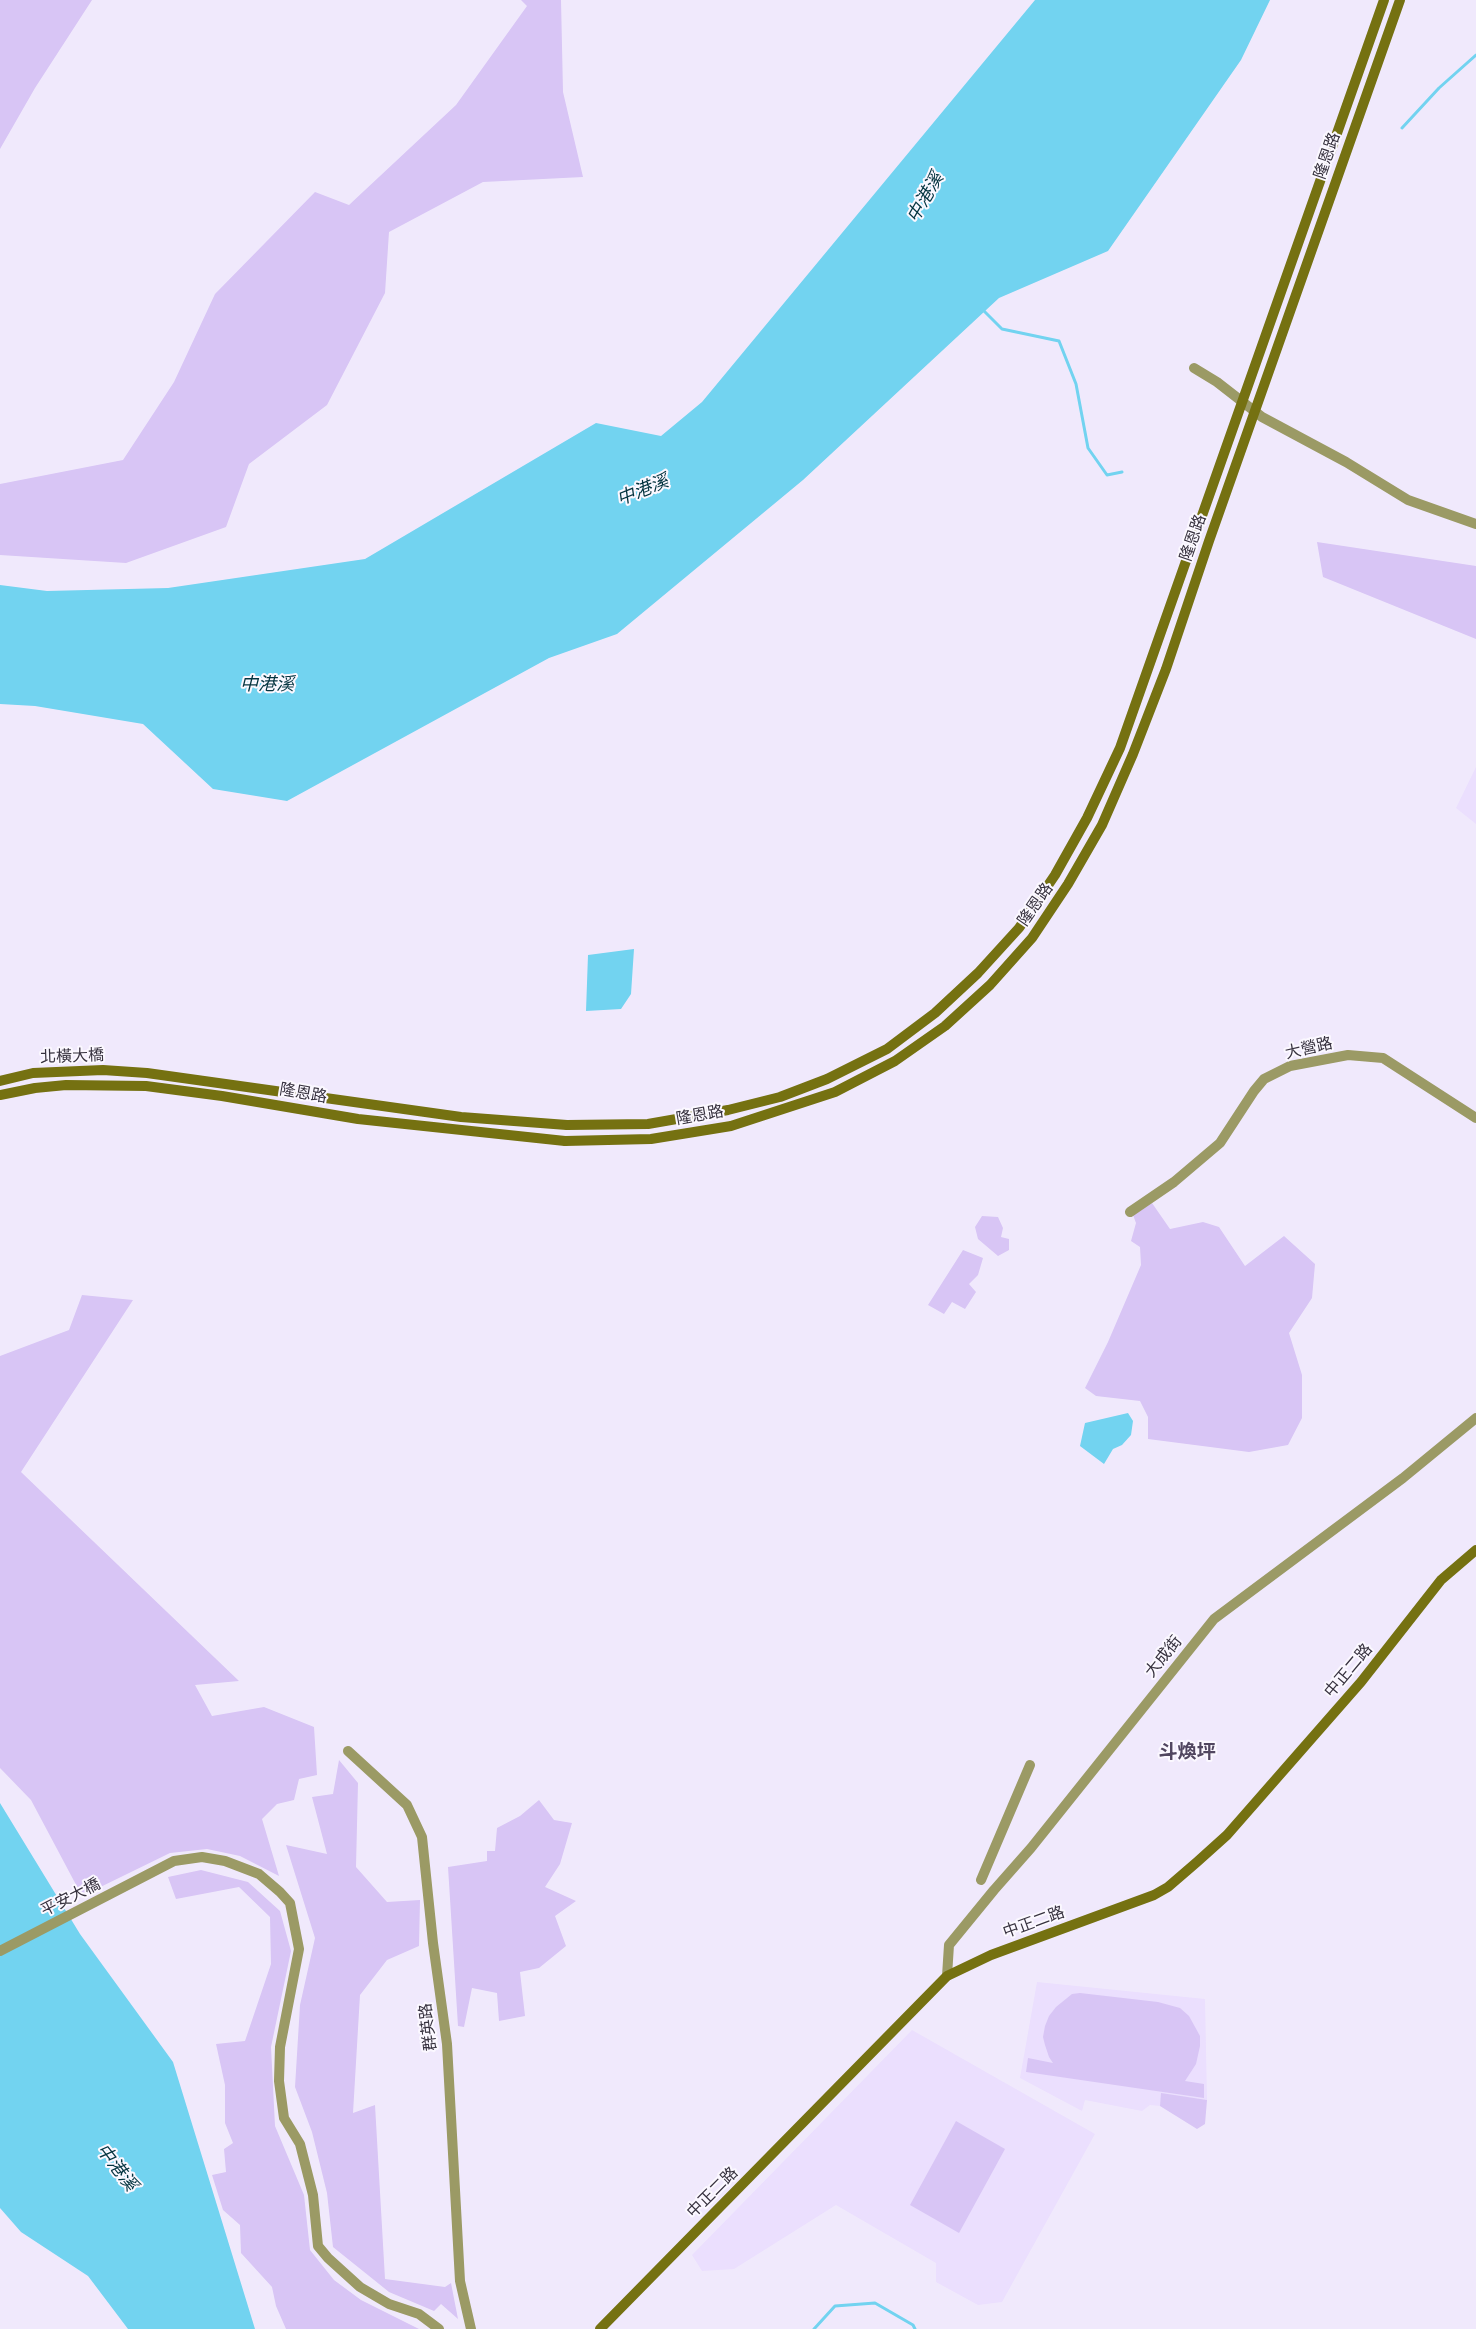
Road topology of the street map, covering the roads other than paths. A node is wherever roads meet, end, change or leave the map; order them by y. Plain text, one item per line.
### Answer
1 (1384, 0) edge
2 (1400, 0) edge
3 (1194, 368) dead end
4 (1476, 524) edge
5 (147, 1073) joint
6 (0, 1081) edge
7 (146, 1086) joint
8 (0, 1095) edge
9 (1476, 1118) edge
10 (1130, 1212) dead end
11 (1476, 1418) edge
12 (1476, 1550) edge
13 (348, 1750) dead end
14 (1030, 1765) dead end
15 (981, 1880) dead end
16 (0, 1951) edge
17 (947, 1976) junction
18 (439, 2329) edge
19 (471, 2329) edge
20 (600, 2329) edge

1 - 5 main road, 隆恩路, bridge
2 - 7 main road, 隆恩路, bridge
3 - 4 street
5 - 6 main road, 北橫大橋
7 - 8 main road, 北橫大橋
9 - 10 street, 大營路
11 - 17 street, 大成街
12 - 17 main road, 中正二路
13 - 19 street, 群英路
14 - 15 street
16 - 18 street, 平安大橋
17 - 20 main road, 中正二路

